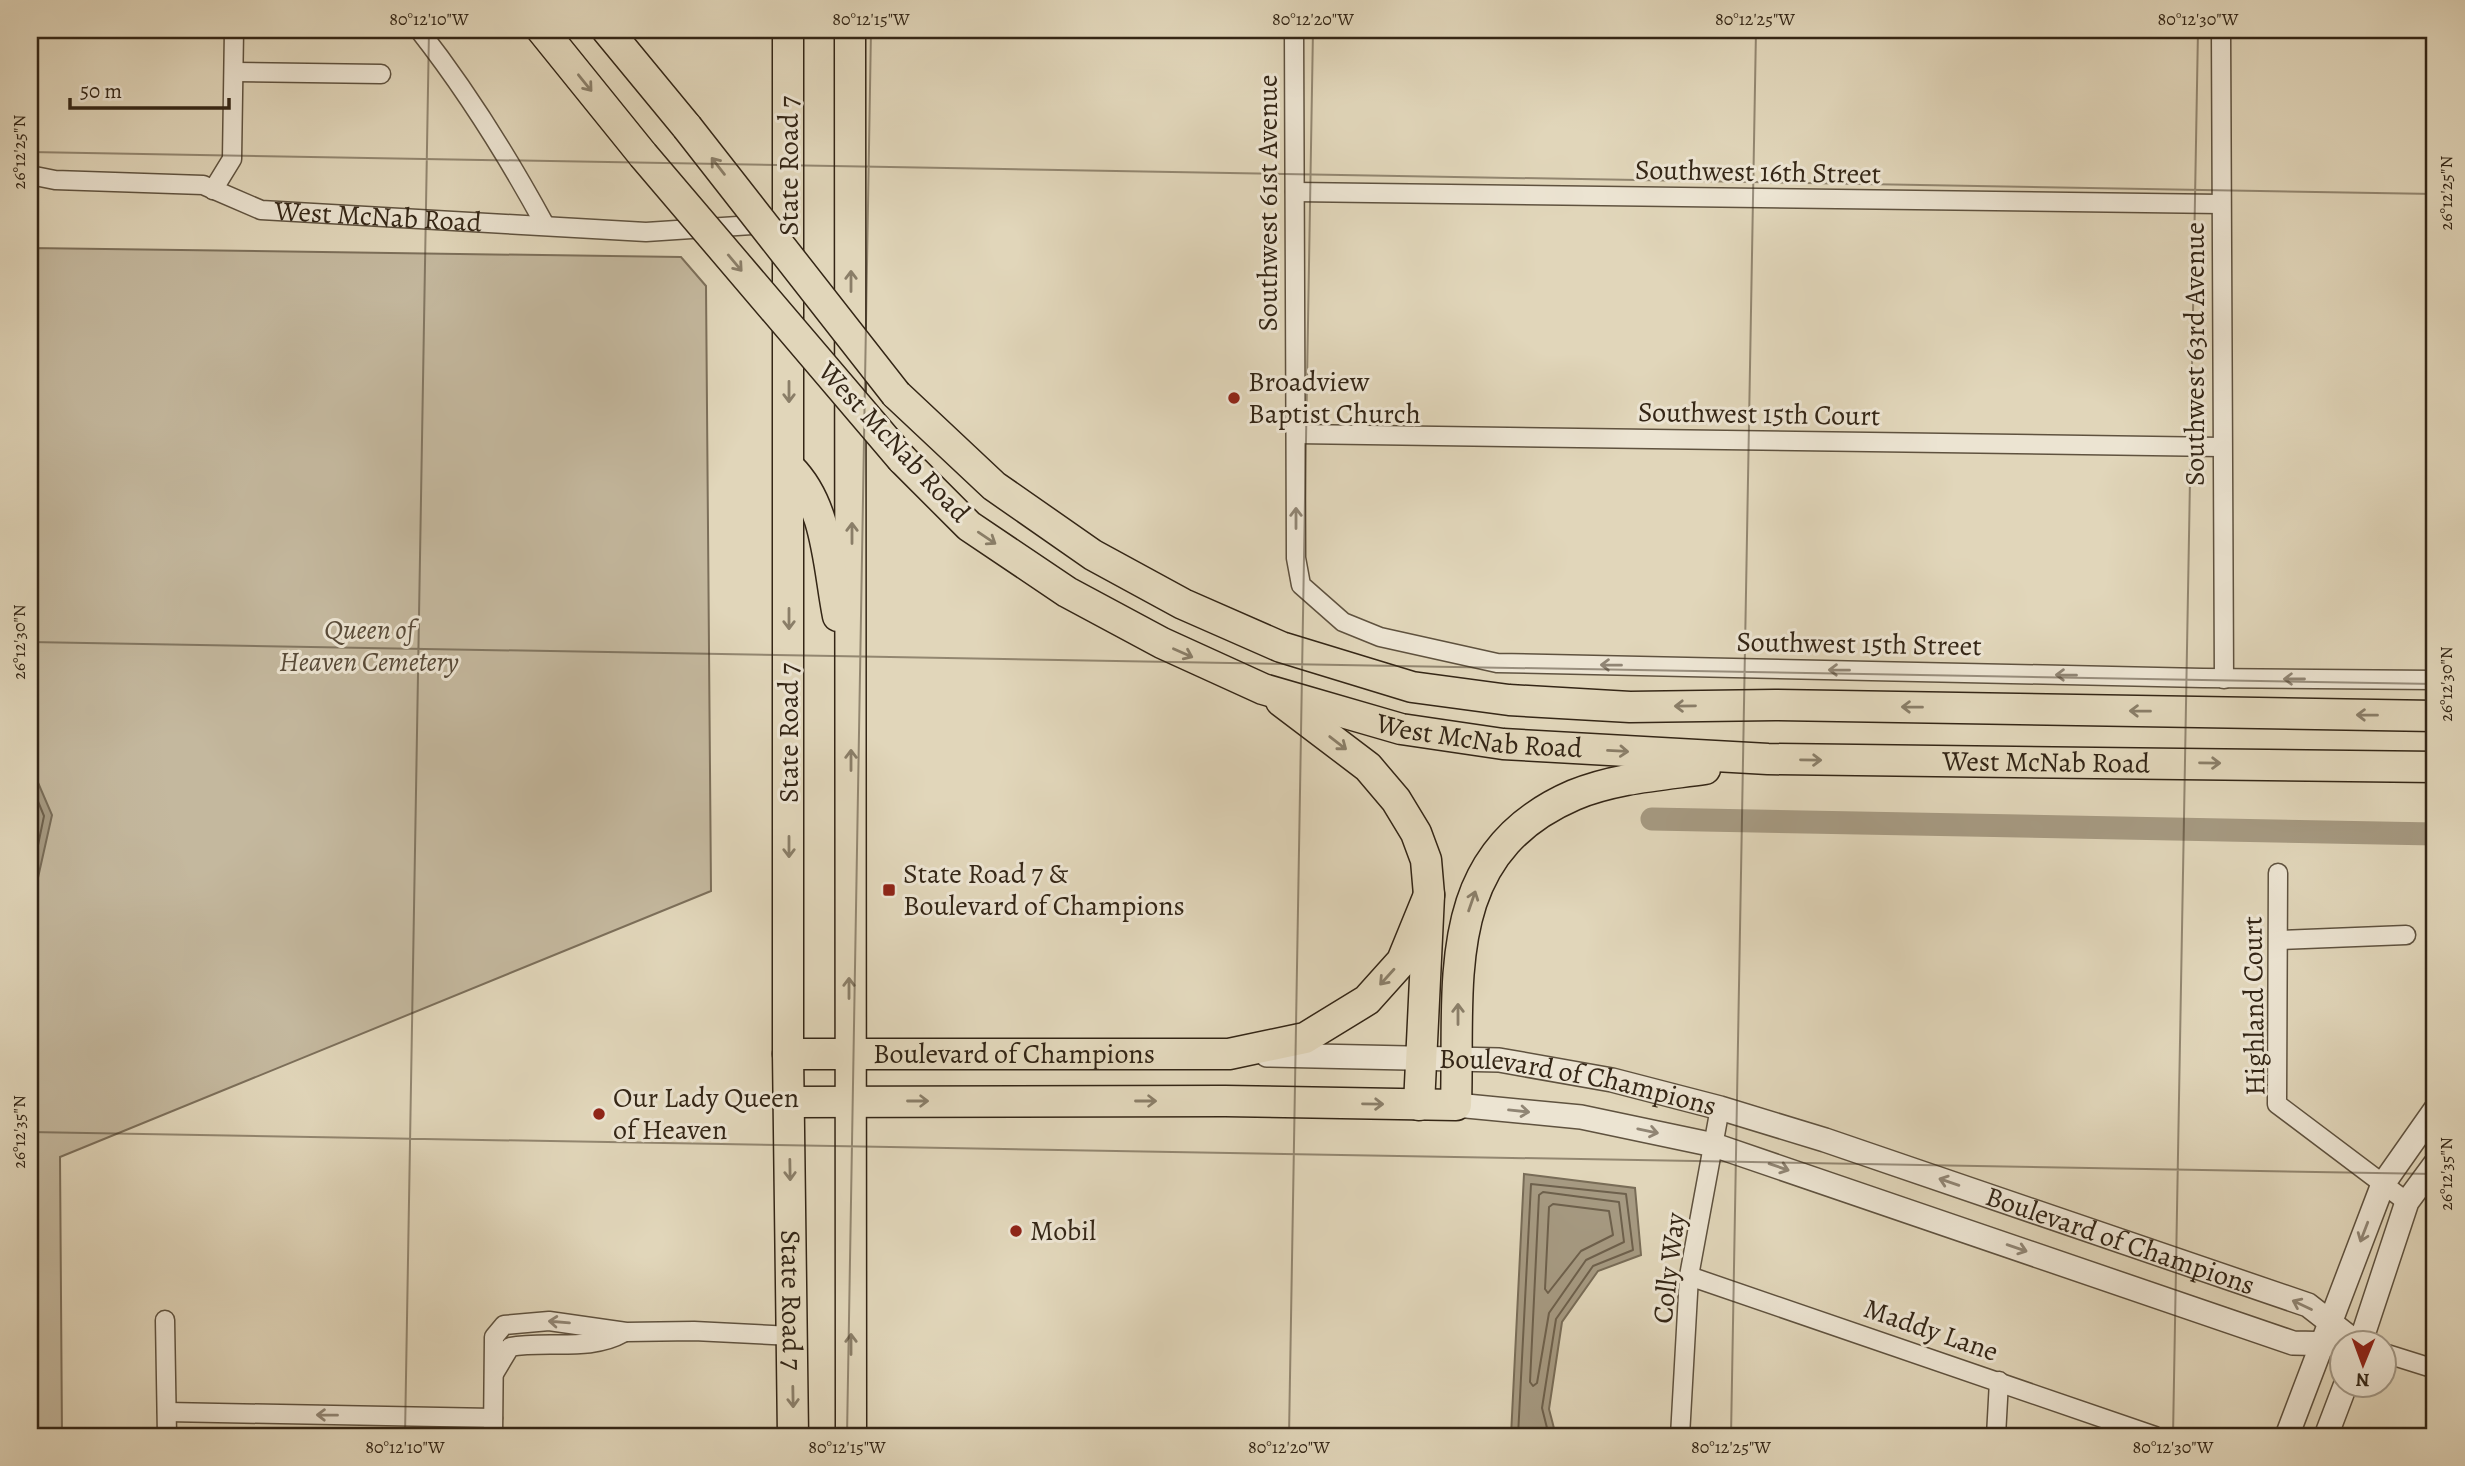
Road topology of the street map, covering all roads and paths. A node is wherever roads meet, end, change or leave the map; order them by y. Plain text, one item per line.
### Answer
1 (234, 30) edge
2 (419, 30) edge
3 (542, 30) edge
4 (607, 30) edge
5 (788, 30) edge
6 (850, 30) edge
7 (1294, 30) edge
8 (2221, 30) edge
9 (234, 72) junction
10 (381, 74) dead end
11 (30, 175) edge
12 (213, 190) junction
13 (1294, 192) junction
14 (2221, 204) junction
15 (789, 222) junction
16 (545, 225) junction
17 (1296, 434) junction
18 (2221, 447) junction
19 (790, 468) junction
20 (1301, 586) joint
21 (2224, 678) junction
22 (2435, 680) edge
23 (1263, 689) junction
24 (852, 692) junction
25 (2435, 716) edge
26 (1768, 759) junction
27 (2435, 767) edge
28 (2278, 873) dead end
29 (1429, 895) junction
30 (2406, 935) dead end
31 (2279, 940) junction
32 (788, 1054) junction
33 (1228, 1054) junction
34 (849, 1056) junction
35 (1419, 1058) junction
36 (1458, 1059) junction
37 (789, 1102) junction
38 (850, 1102) junction
39 (1419, 1105) junction
40 (1456, 1105) junction
41 (1720, 1108) junction
42 (2435, 1110) edge
43 (1714, 1145) junction
44 (2435, 1164) edge
45 (2383, 1184) junction
46 (2407, 1202) junction
47 (1689, 1276) junction
48 (165, 1320) dead end
49 (2329, 1322) junction
50 (2330, 1330) edge
51 (2340, 1330) edge
52 (2363, 1330) edge
53 (792, 1336) junction
54 (2328, 1344) edge
55 (2328, 1350) edge
56 (2398, 1357) edge
57 (2435, 1369) edge
58 (1999, 1381) junction
59 (2339, 1400) edge
60 (167, 1412) junction
61 (493, 1427) edge
62 (167, 1436) edge
63 (793, 1436) edge
64 (851, 1436) edge
65 (1681, 1436) edge
66 (1996, 1436) edge
67 (2155, 1436) edge
68 (2287, 1436) edge
69 (2326, 1436) edge

1 - 9 street
2 - 16 street
3 -> 23 main road, West McNab Road, bridge
25 -> 4 main road, West McNab Road, bridge
5 - 15 main road, State Road 7
24 -> 6 main road
7 - 13 street, Southwest 61st Avenue
8 - 14 street, Southwest 63rd Avenue
9 - 10 street
9 - 12 street
11 - 12 street, West McNab Road
12 - 16 street, West McNab Road
13 - 14 street, Southwest 16th Street
13 - 17 street, Southwest 61st Avenue
14 - 18 street, Southwest 63rd Avenue
15 - 16 street, West McNab Road
15 -> 19 main road, State Road 7
17 - 18 street, Southwest 15th Court
20 -> 17 street, Southwest 61st Avenue
18 - 21 street, Southwest 63rd Avenue
19 - 24 main road
19 -> 32 main road, State Road 7
21 -> 20 street, Southwest 15th Street
22 -> 21 street, Southwest 15th Street
23 -> 26 main road, West McNab Road
23 -> 29 main road
34 -> 24 main road
26 -> 27 main road, West McNab Road
36 -> 26 main road
28 - 31 street, Highland Court
29 -> 33 main road
29 - 35 main road
30 - 31 street
31 - 45 street, Highland Court
32 - 34 main road, Boulevard of Champions
32 - 37 main road, State Road 7
33 - 34 main road, Boulevard of Champions
33 - 35 street, Boulevard of Champions
34 - 38 main road
35 - 36 street, Boulevard of Champions
35 - 39 main road
36 - 40 main road
36 - 41 street, Boulevard of Champions
37 - 38 main road, Boulevard of Champions
37 -> 53 main road, State Road 7
38 -> 39 main road, Boulevard of Champions
64 -> 38 main road
39 - 40 main road, Boulevard of Champions
40 -> 43 street, Boulevard of Champions
41 - 43 street, Colly Way
49 -> 41 street, Boulevard of Champions
42 - 45 street
43 - 47 street, Colly Way
43 -> 54 street, Boulevard of Champions
44 - 46 street, Boulevard of Champions
45 - 46 street, Highland Court
45 -> 49 street
46 - 52 street, Boulevard of Champions
47 - 58 street, Maddy Lane
47 - 65 street, Colly Way
48 - 60 street
49 - 50 street
49 - 51 street, Boulevard of Champions
53 - 61 street
53 -> 63 main road, State Road 7
55 - 68 street
56 - 57 street
58 - 66 street
58 - 67 street, Maddy Lane
59 - 69 street
61 -> 60 street
60 - 62 street

